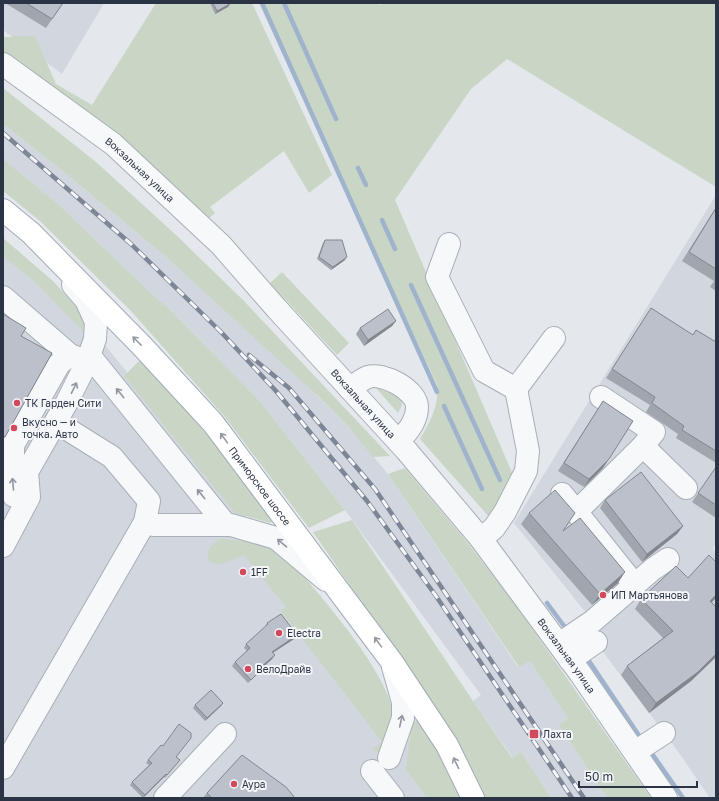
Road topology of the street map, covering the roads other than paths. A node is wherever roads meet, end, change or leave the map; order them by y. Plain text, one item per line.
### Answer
1 (3, 64) edge
2 (3, 210) edge
3 (30, 233) junction
4 (449, 244) dead end
5 (6, 298) edge
6 (554, 338) dead end
7 (82, 358) junction
8 (350, 389) junction
9 (516, 389) junction
10 (601, 397) dead end
11 (56, 422) junction
12 (398, 442) junction
13 (643, 446) junction
14 (686, 488) dead end
15 (562, 494) dead end
16 (147, 511) junction
17 (576, 512) junction
18 (3, 520) edge
19 (226, 525) junction
20 (481, 539) junction
21 (3, 546) edge
22 (668, 559) dead end
23 (635, 585) junction
24 (343, 596) junction
25 (596, 642) dead end
26 (564, 652) junction
27 (392, 662) junction
28 (664, 732) dead end
29 (225, 734) dead end
30 (635, 752) junction
31 (389, 758) dead end
32 (3, 768) edge
33 (372, 772) dead end
34 (165, 798) edge
35 (393, 798) edge
36 (473, 798) edge
37 (666, 798) edge

1 - 8 street, Вокзальная улица
2 - 3 main road, Приморское шоссе
3 - 7 street
24 -> 3 main road, Приморское шоссе
4 - 9 street
5 - 7 street
6 - 9 street
11 -> 7 street
18 -> 7 street
19 -> 7 street
8 - 12 street, Вокзальная улица
8 - 12 street
9 - 20 street
10 - 13 street
11 - 16 street
11 - 21 street
12 - 20 street, Вокзальная улица
13 - 14 street
13 - 17 street
15 - 17 street
16 - 19 street
16 - 32 street
17 - 23 street
24 -> 19 street
20 - 26 street, Вокзальная улица
22 - 23 street
23 - 26 street
27 -> 24 main road, Приморское шоссе
25 - 26 street
26 - 30 street, Вокзальная улица
31 -> 27 street
36 -> 27 main road, Приморское шоссе
28 - 30 street
29 - 34 street
30 - 37 street, Вокзальная улица
33 - 35 street

